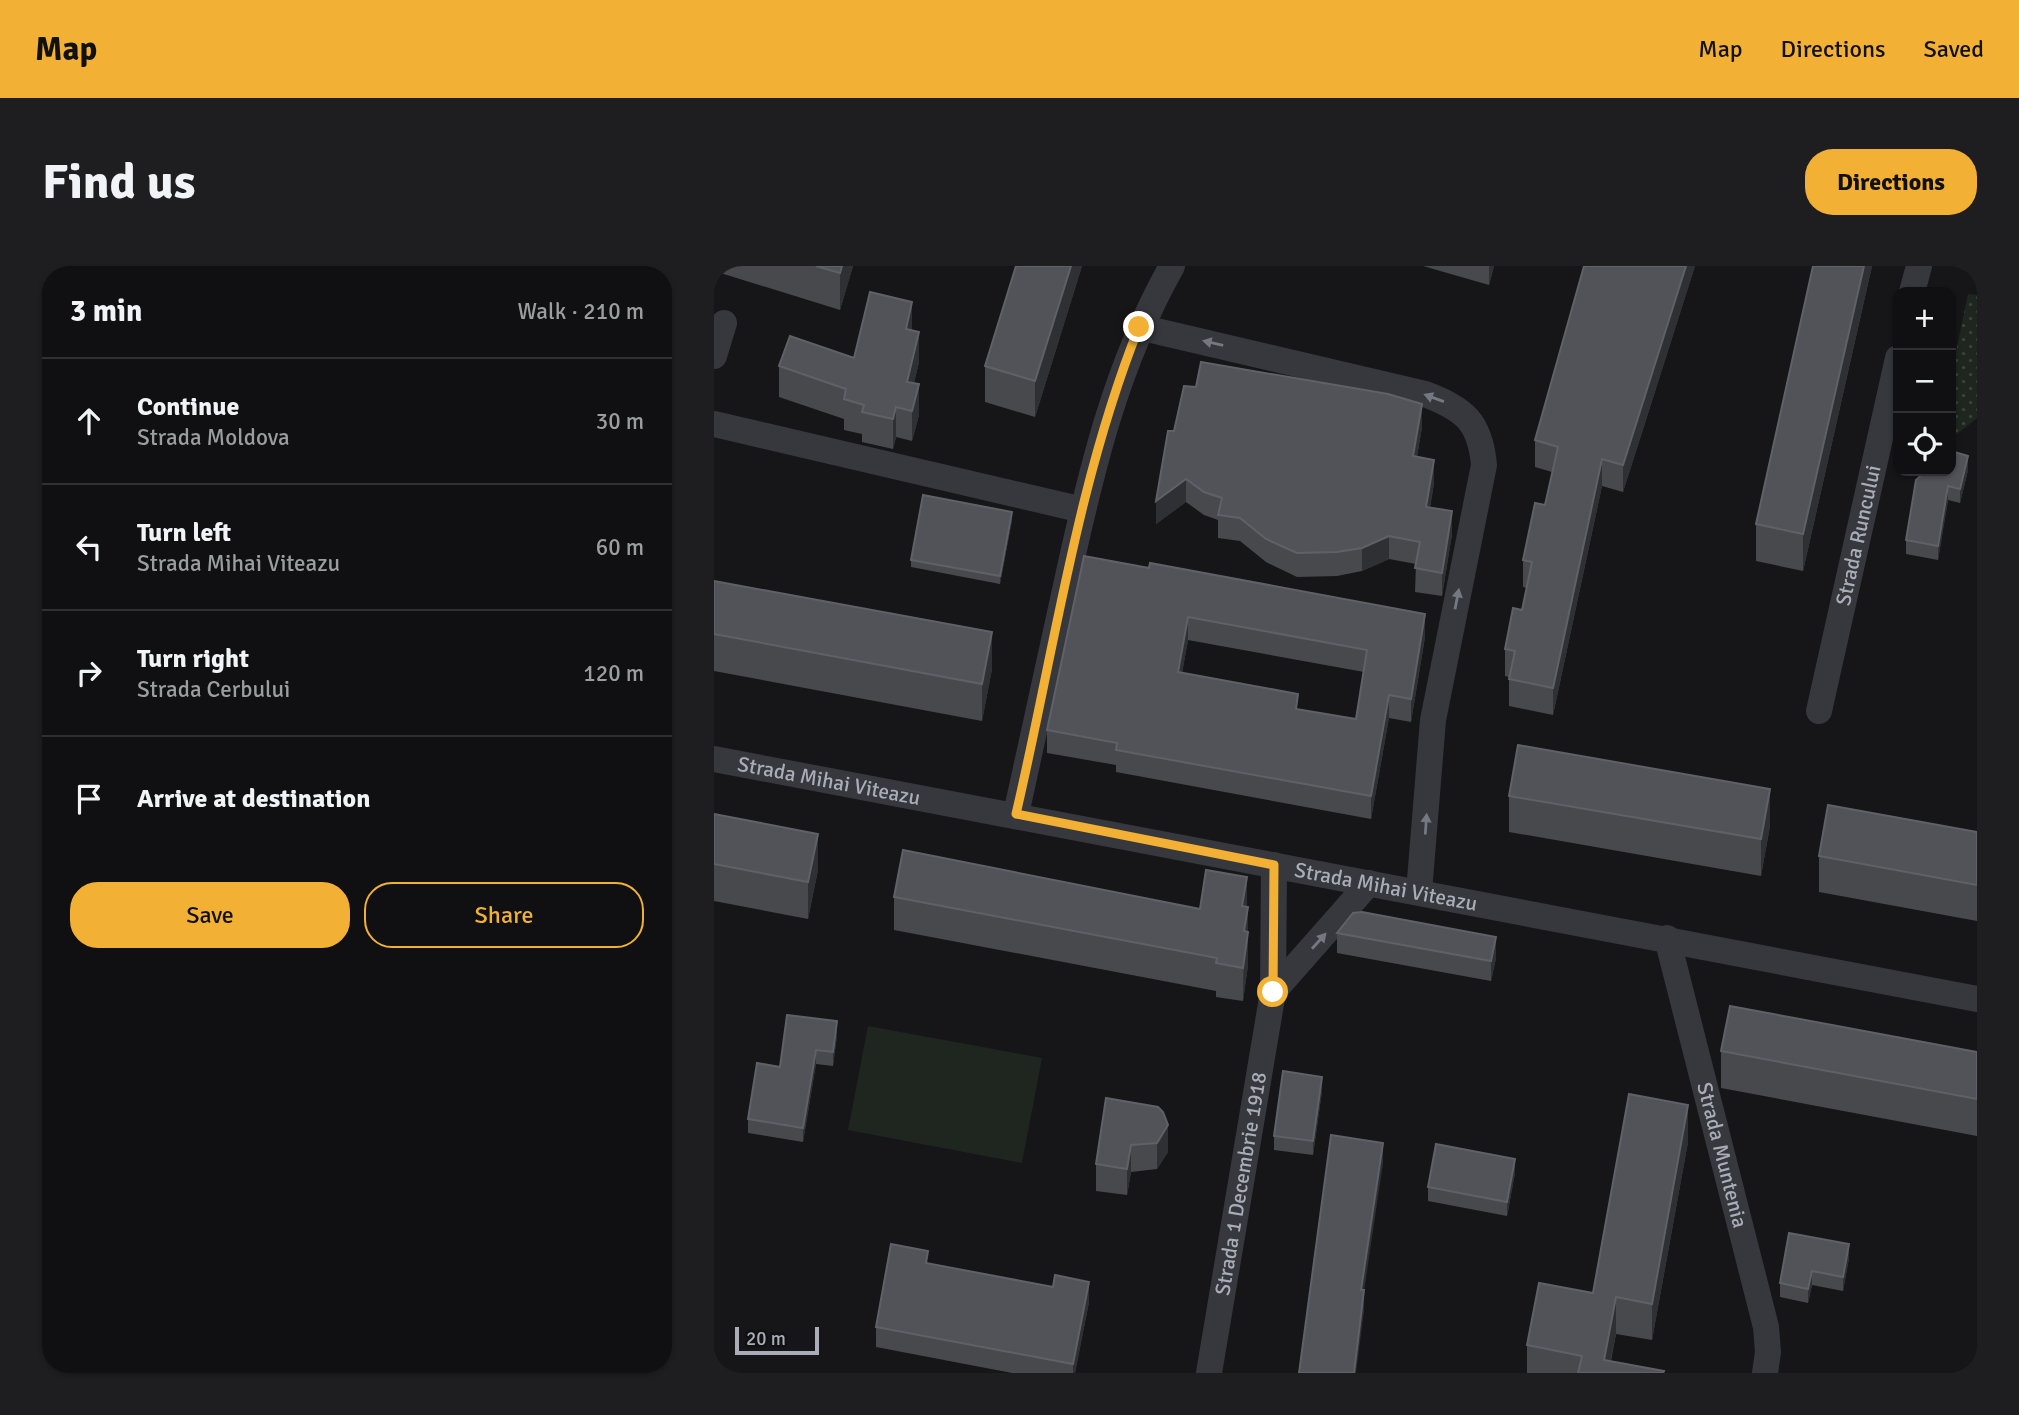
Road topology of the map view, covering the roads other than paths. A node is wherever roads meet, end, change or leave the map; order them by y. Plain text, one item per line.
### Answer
1 (1172, 266) edge
2 (1919, 266) edge
3 (1913, 287) edge
4 (724, 323) dead end
5 (1139, 327) junction
6 (714, 356) edge
7 (1893, 380) edge
8 (714, 425) edge
9 (1083, 510) junction
10 (1819, 711) dead end
11 (714, 759) edge
12 (1016, 814) junction
13 (1274, 865) junction
14 (1369, 883) junction
15 (1419, 891) junction
16 (1667, 938) junction
17 (1273, 992) junction
18 (1977, 999) edge
19 (1209, 1373) edge
20 (1765, 1373) edge

1 - 5 street
2 - 3 street
4 - 6 street
5 - 9 street
15 -> 5 street
7 - 10 street, Strada Runcului
8 - 9 street
9 - 12 street
11 - 12 street, Strada Mihai Viteazu
12 - 13 street, Strada Mihai Viteazu
13 - 14 street, Strada Mihai Viteazu
13 - 17 street, Strada 1 Decembrie 1918
14 - 15 street, Strada Mihai Viteazu
17 -> 14 street
15 - 16 street, Strada Mihai Viteazu
16 - 18 street, Strada Mihai Viteazu
16 - 20 street, Strada Muntenia
17 - 19 street, Strada 1 Decembrie 1918

